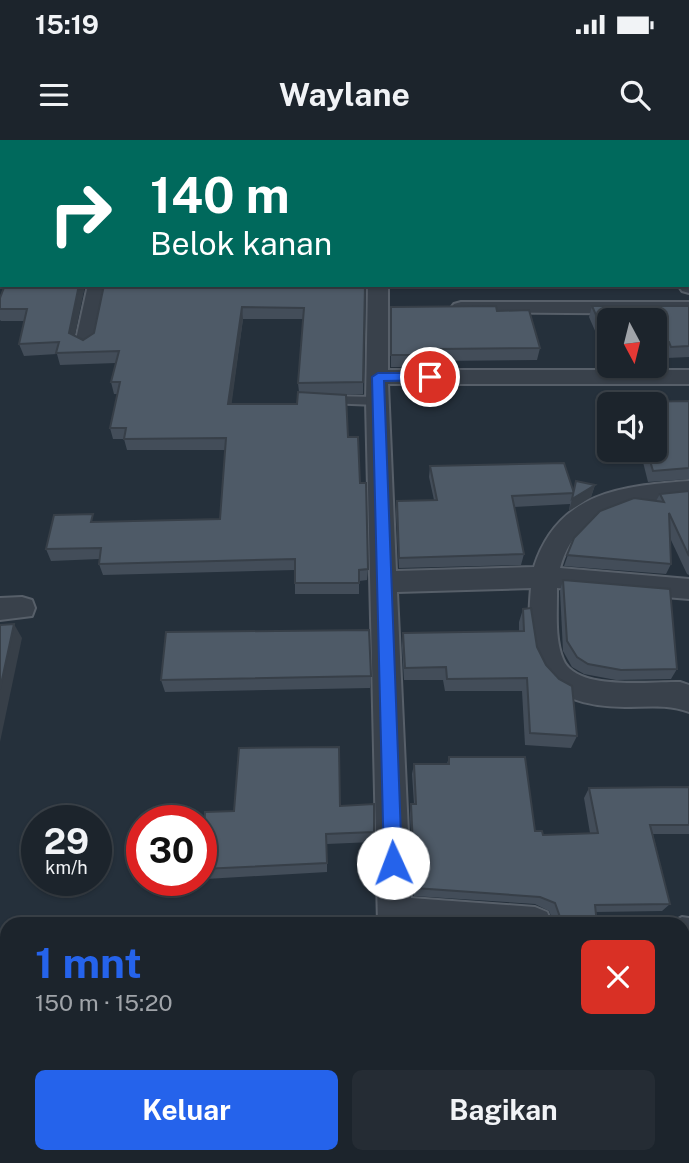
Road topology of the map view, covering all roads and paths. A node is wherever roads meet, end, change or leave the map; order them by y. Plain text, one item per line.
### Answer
1 (98, 287) edge
2 (386, 302) edge
3 (689, 308) edge
4 (440, 309) edge
5 (85, 344) edge
6 (689, 377) edge
7 (378, 389) junction
8 (317, 400) edge
9 (689, 490) edge
10 (544, 578) junction
11 (384, 583) junction
12 (689, 589) edge
13 (689, 699) edge
14 (395, 917) edge

1 - 5 street
2 - 7 street
3 - 4 street
6 - 7 street
7 - 8 lane
7 - 11 street
9 - 10 street
10 - 11 street
10 - 12 street
10 - 13 street
11 - 14 street

